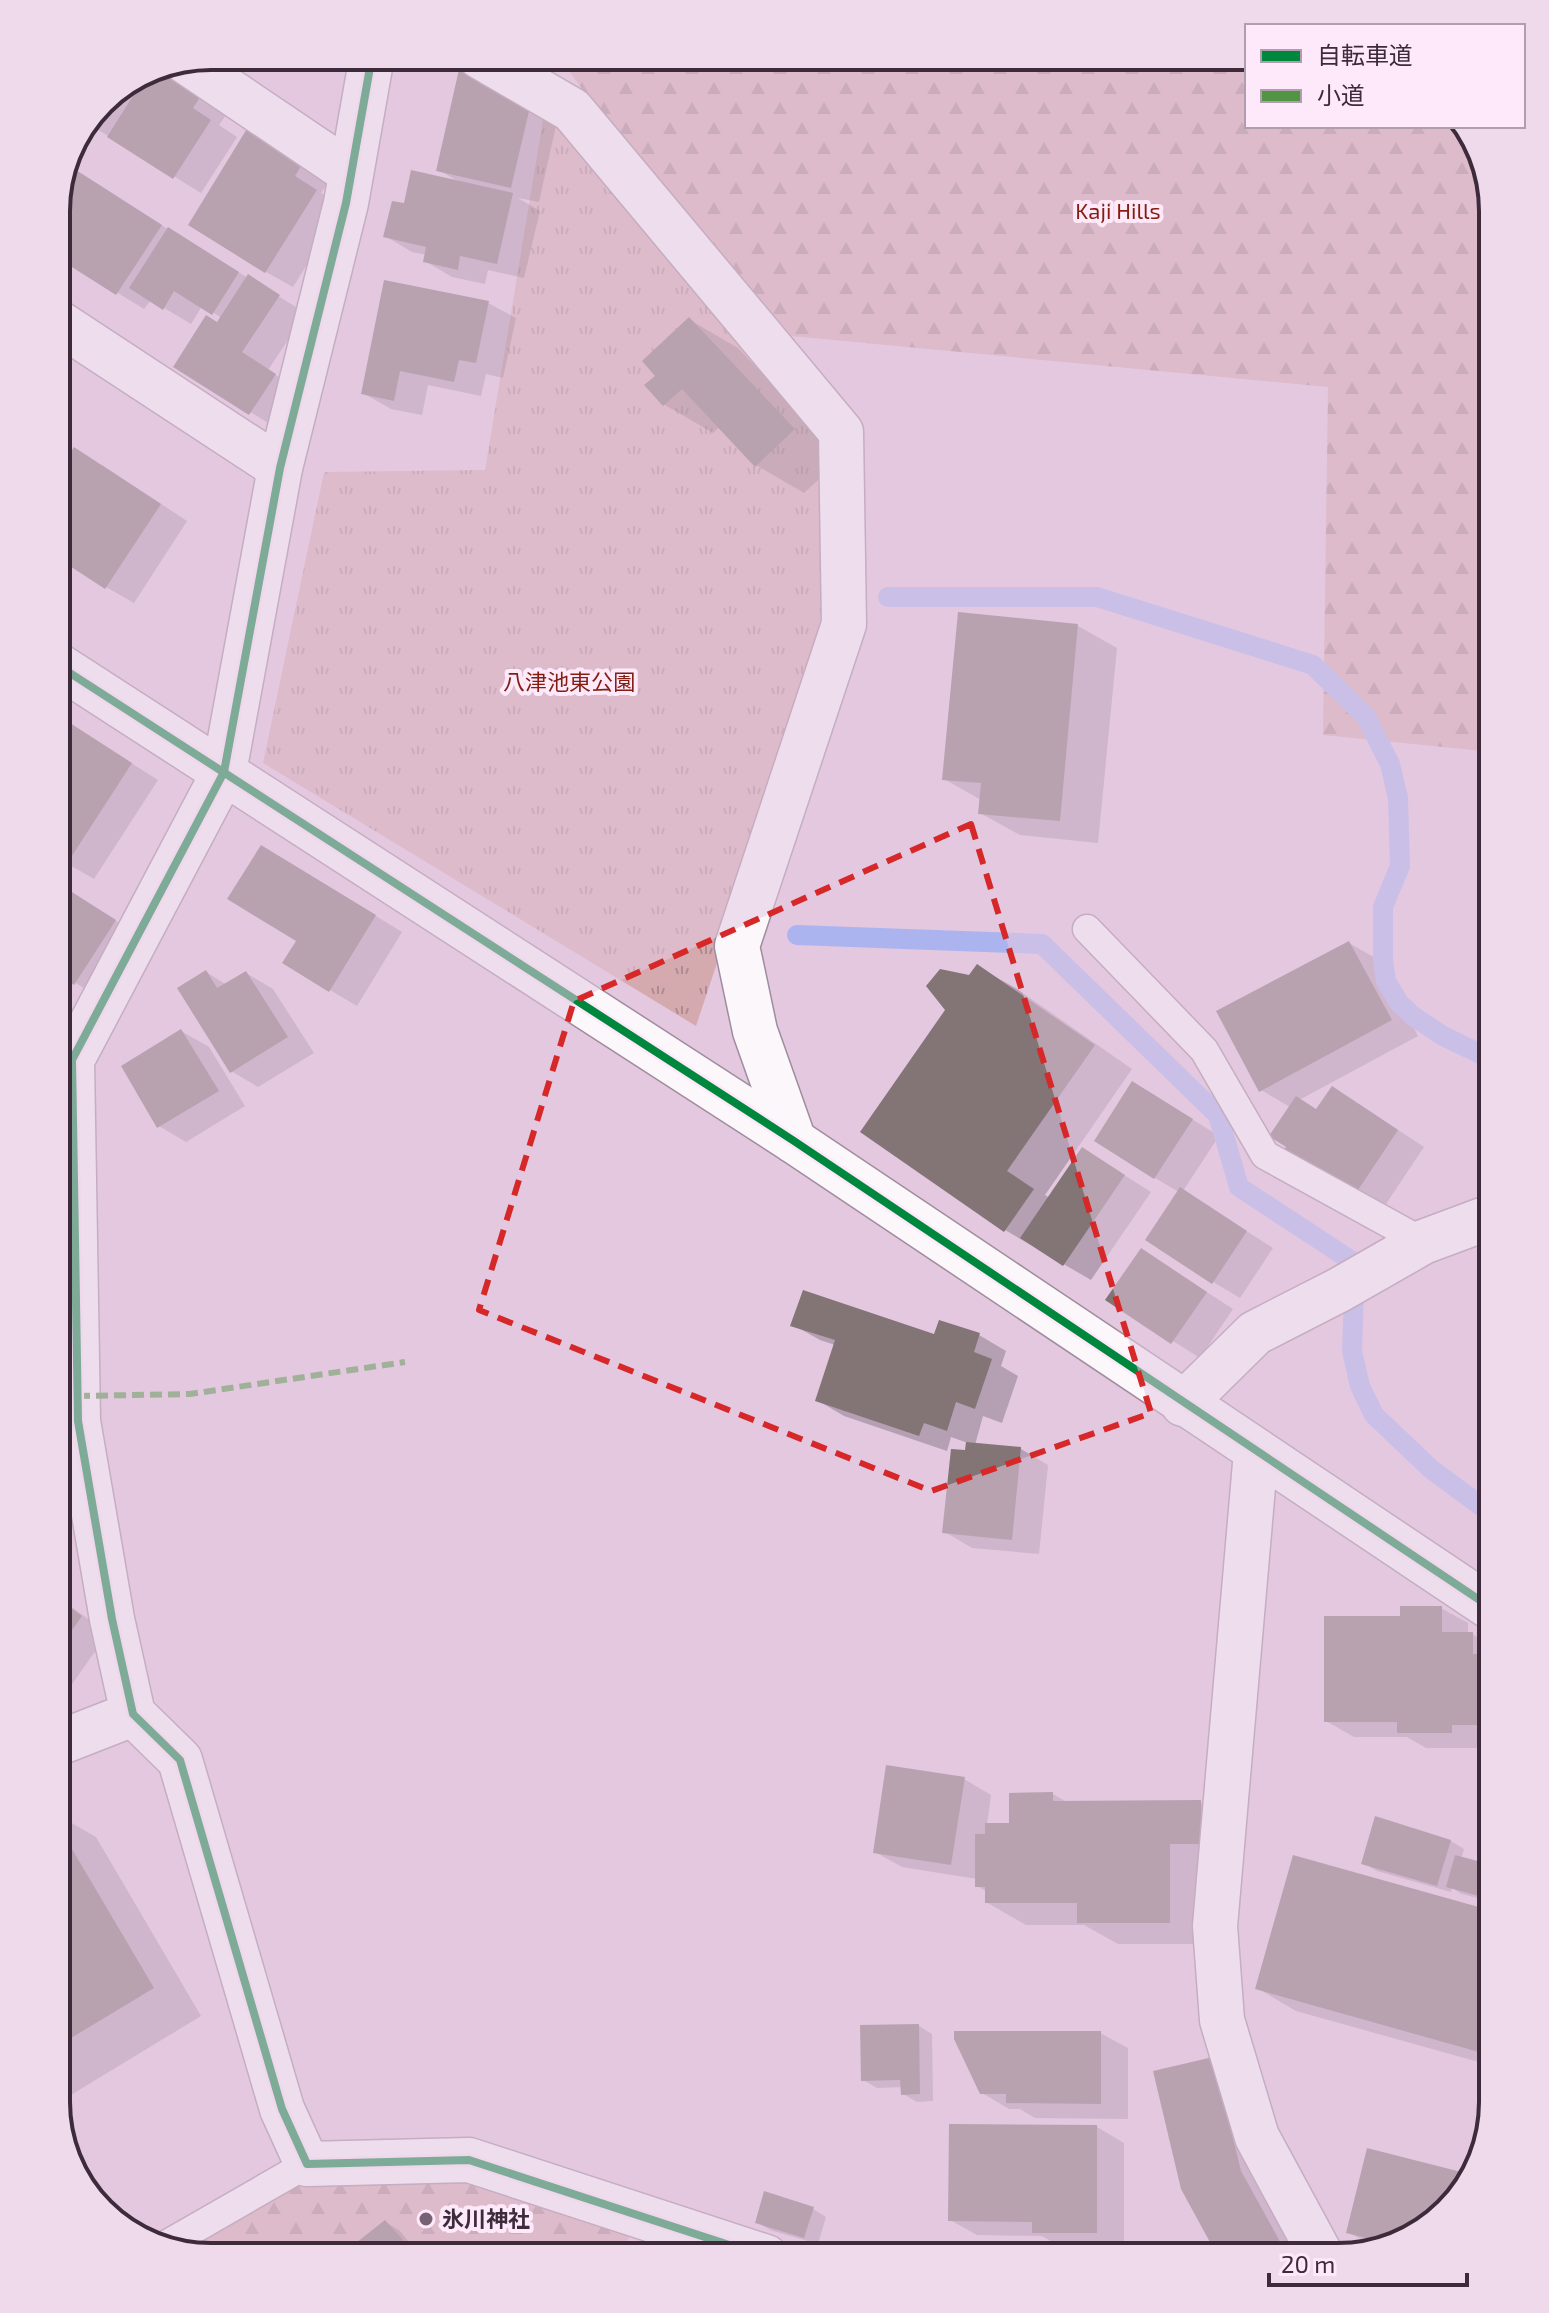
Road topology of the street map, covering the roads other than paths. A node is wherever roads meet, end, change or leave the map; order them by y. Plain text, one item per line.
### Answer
1 (369, 70) edge
2 (503, 70) edge
3 (199, 71) edge
4 (351, 173) junction
5 (70, 330) edge
6 (280, 468) junction
7 (70, 673) edge
8 (224, 772) junction
9 (1087, 929) dead end
10 (70, 1044) edge
11 (794, 1141) junction
12 (1479, 1221) edge
13 (1423, 1242) junction
14 (1183, 1404) junction
15 (70, 1428) edge
16 (1256, 1452) junction
17 (1479, 1600) edge
18 (133, 1714) junction
19 (70, 1737) edge
20 (307, 2164) junction
21 (177, 2239) edge
22 (723, 2243) edge
23 (1314, 2243) edge

1 - 4 street
2 - 11 street
3 - 4 street
4 - 6 street
5 - 6 street
6 - 8 street
7 - 8 street
8 - 10 street
8 - 11 street
9 - 13 lane
11 - 14 street
12 - 13 street
13 - 14 street
14 - 16 street
15 - 18 street
16 - 17 street
16 - 23 street
18 - 19 street
18 - 20 street
20 - 21 lane
20 - 22 street

